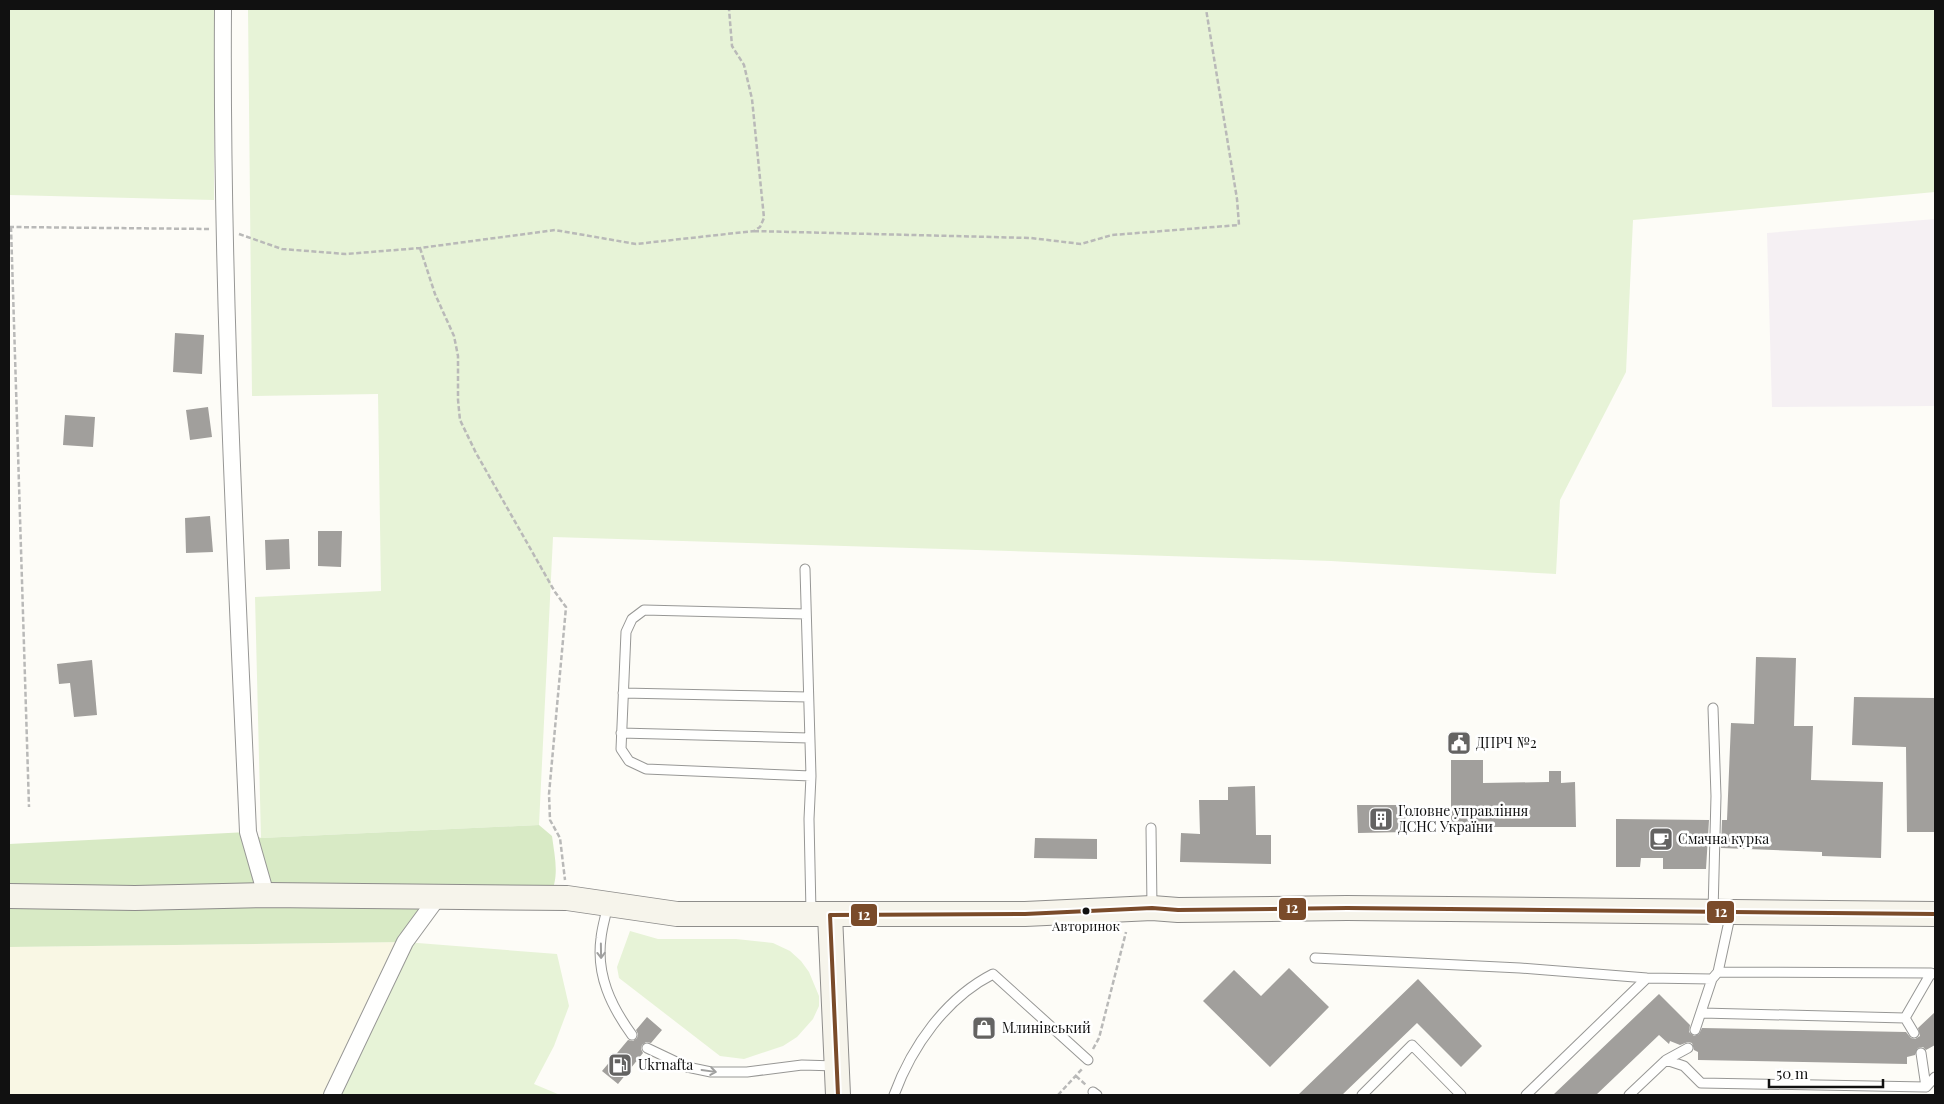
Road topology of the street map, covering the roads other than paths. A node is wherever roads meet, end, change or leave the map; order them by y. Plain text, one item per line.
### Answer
1 (224, 9) edge
2 (805, 569) dead end
3 (806, 614) junction
4 (624, 693) junction
5 (808, 697) junction
6 (1713, 708) dead end
7 (622, 733) junction
8 (809, 738) junction
9 (810, 776) junction
10 (1151, 828) dead end
11 (266, 895) junction
12 (9, 896) edge
13 (438, 897) junction
14 (608, 904) junction
15 (1152, 908) junction
16 (1722, 912) junction
17 (1935, 914) edge
18 (821, 915) junction
19 (1315, 958) dead end
20 (1933, 974) edge
21 (1715, 976) junction
22 (1647, 978) junction
23 (1702, 1013) junction
24 (1905, 1018) junction
25 (1696, 1030) dead end
26 (1914, 1034) dead end
27 (632, 1035) dead end
28 (647, 1048) dead end
29 (1688, 1048) dead end
30 (1921, 1052) dead end
31 (1088, 1060) road end
32 (1666, 1060) junction
33 (837, 1066) junction
34 (1935, 1077) edge
35 (1926, 1087) junction
36 (332, 1095) edge
37 (838, 1095) edge
38 (894, 1095) edge
39 (1362, 1095) edge
40 (1461, 1095) edge
41 (1526, 1095) edge
42 (1630, 1095) edge

1 - 11 street
2 - 3 lane
3 - 4 lane
3 - 5 lane
4 - 5 lane
4 - 7 lane
5 - 8 lane
6 - 16 lane
7 - 8 lane
7 - 9 lane
8 - 9 lane
9 - 18 lane
10 - 15 lane
11 - 12 main road
11 - 13 main road
13 - 14 main road
13 - 36 street
14 - 18 main road
14 -> 27 lane
15 - 16 main road
15 - 18 main road
16 - 17 main road
16 - 21 lane
18 - 33 main road
19 - 22 lane
20 - 21 lane
20 - 24 lane
21 - 22 lane
21 - 23 lane
22 - 41 lane
23 - 24 lane
23 - 25 lane
24 - 26 lane
28 -> 33 lane
29 - 32 lane
30 - 35 lane
31 - 38 lane
32 - 35 lane
32 - 42 lane
33 - 37 main road
34 - 35 lane
39 - 40 lane

